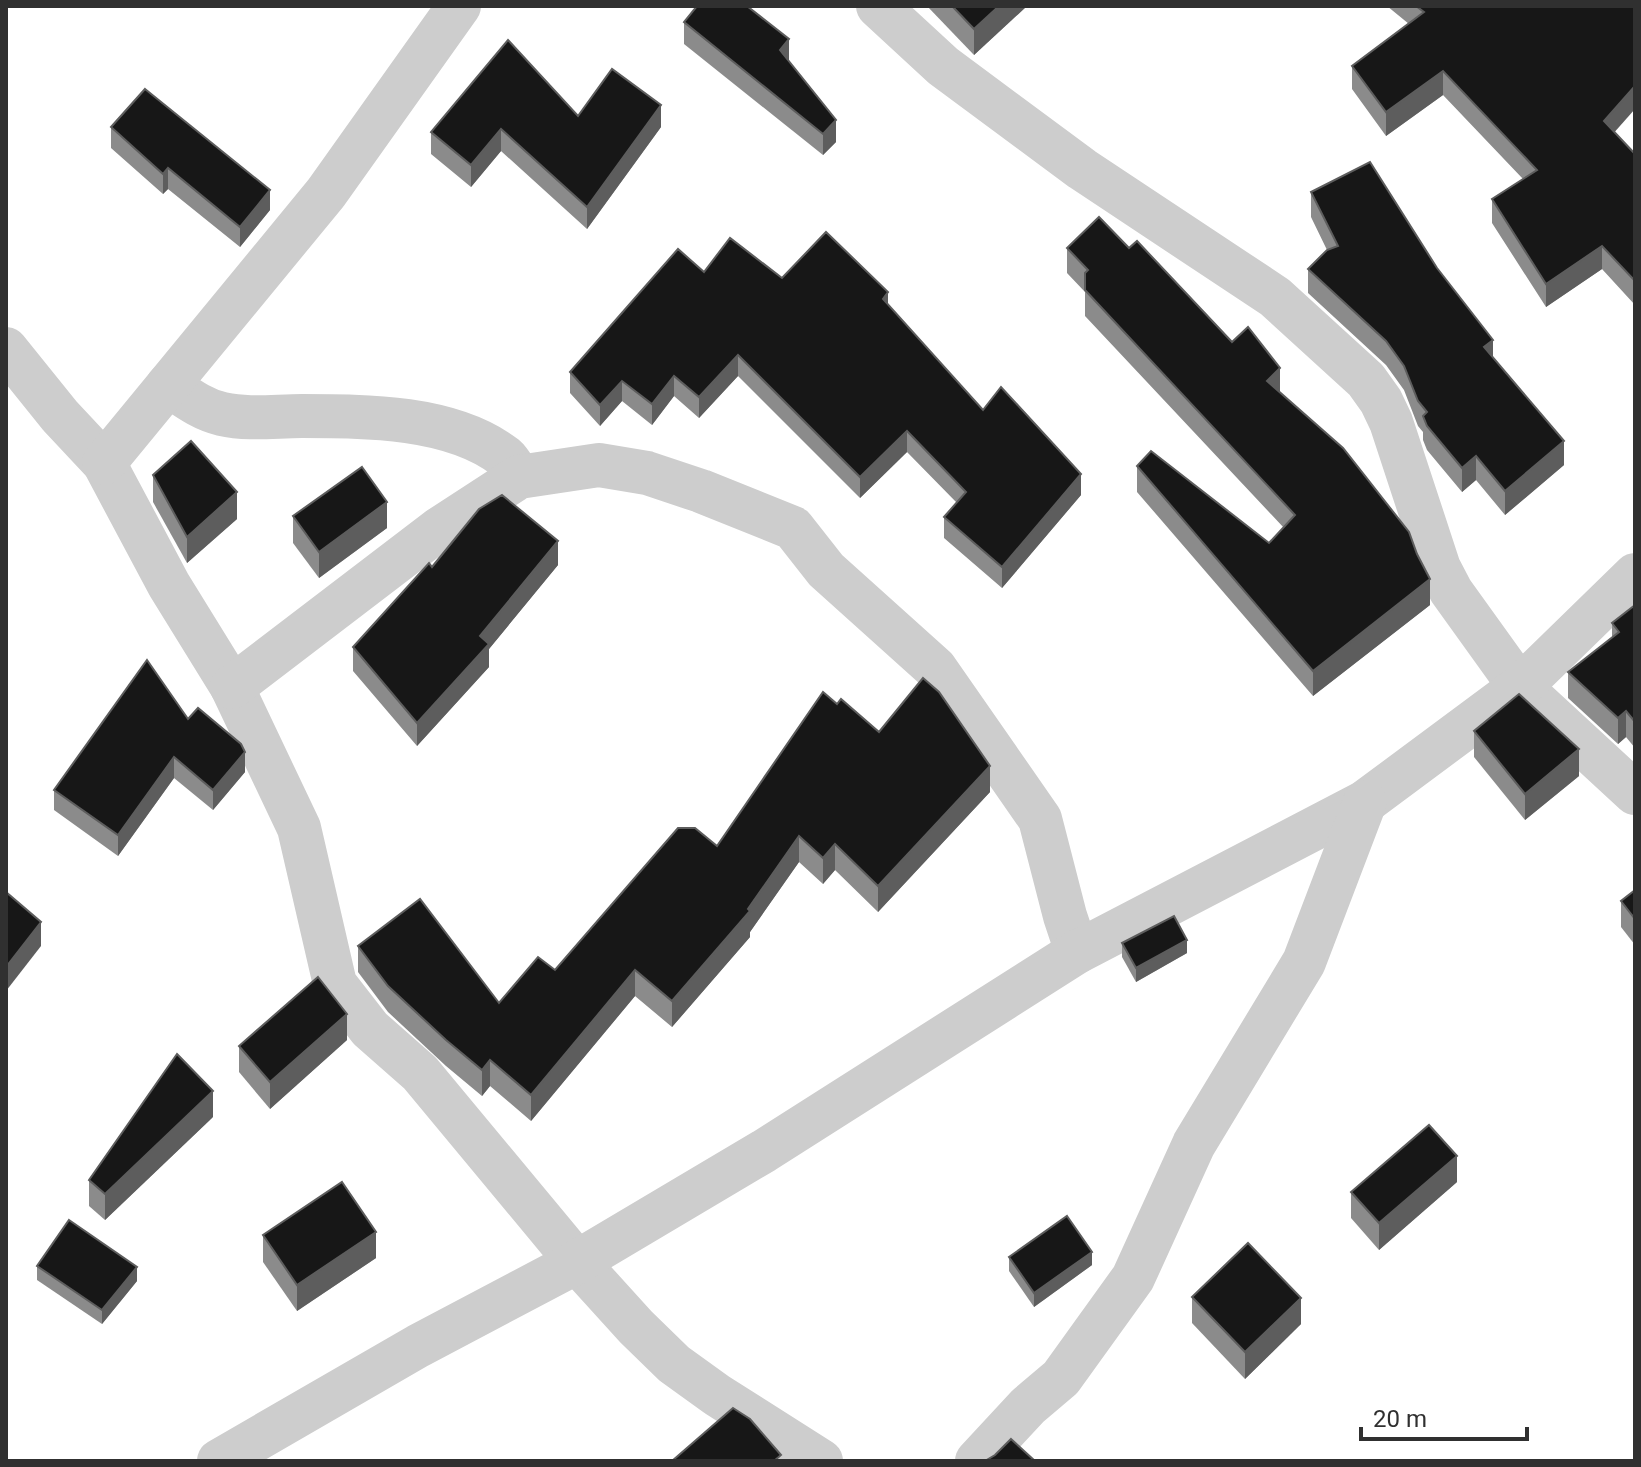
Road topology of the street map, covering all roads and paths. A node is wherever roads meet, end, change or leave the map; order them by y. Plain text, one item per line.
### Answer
1 (459, 6) edge
2 (878, 6) edge
3 (6, 349) edge
4 (168, 385) junction
5 (104, 463) junction
6 (519, 477) junction
7 (1635, 575) edge
8 (232, 687) junction
9 (1520, 687) junction
10 (1635, 793) edge
11 (1365, 802) junction
12 (1077, 952) junction
13 (577, 1262) junction
14 (219, 1461) edge
15 (821, 1461) edge
16 (977, 1461) edge

1 - 4 street
2 - 9 street
3 - 5 street
4 - 5 street
4 - 6 street
5 - 8 street
6 - 8 street
6 - 12 street
7 - 9 street
8 - 13 street
9 - 10 street
9 - 11 street
11 - 12 street
11 - 16 street
12 - 13 street
13 - 14 street
13 - 15 street

